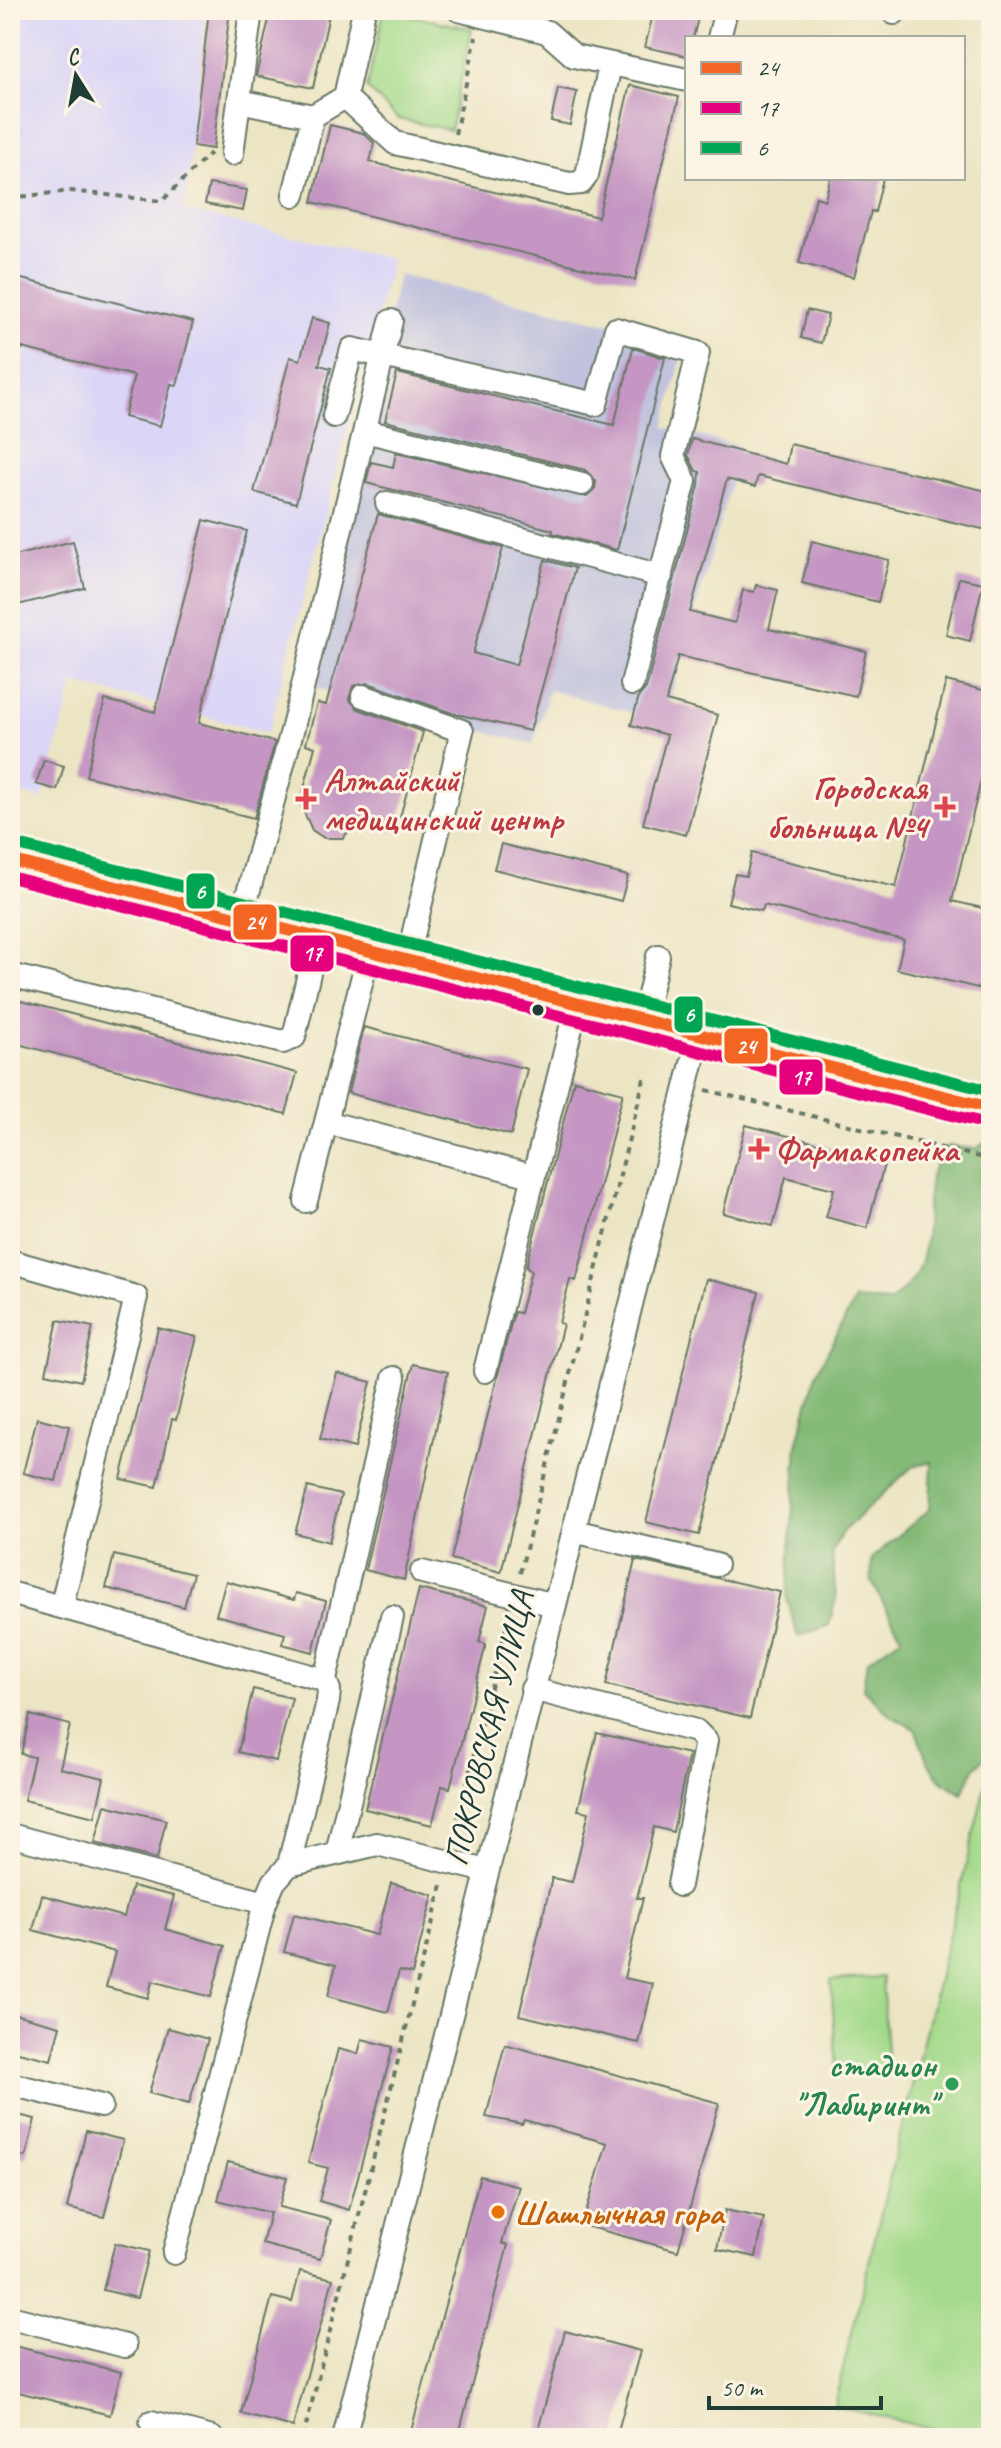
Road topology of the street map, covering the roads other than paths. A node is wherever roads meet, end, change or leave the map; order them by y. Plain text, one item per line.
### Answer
1 (251, 10) edge
2 (364, 10) edge
3 (726, 10) edge
4 (480, 13) edge
5 (720, 36) edge
6 (610, 65) junction
7 (685, 80) edge
8 (345, 97) junction
9 (239, 101) junction
10 (313, 116) junction
11 (232, 154) road end
12 (294, 195) dead end
13 (391, 321) dead end
14 (383, 355) junction
15 (334, 416) dead end
16 (365, 431) junction
17 (582, 484) dead end
18 (387, 503) dead end
19 (661, 576) junction
20 (632, 684) dead end
21 (363, 696) dead end
22 (10, 860) edge
23 (241, 919) junction
24 (317, 939) junction
25 (369, 952) junction
26 (658, 956) dead end
27 (407, 961) junction
28 (10, 975) edge
29 (577, 1004) junction
30 (643, 1021) junction
31 (699, 1036) junction
32 (991, 1108) edge
33 (326, 1122) junction
34 (532, 1176) junction
35 (306, 1201) dead end
36 (10, 1261) edge
37 (485, 1371) dead end
38 (394, 1378) dead end
39 (574, 1531) junction
40 (716, 1565) dead end
41 (422, 1572) dead end
42 (10, 1593) edge
43 (62, 1604) junction
44 (555, 1605) junction
45 (392, 1617) dead end
46 (325, 1680) junction
47 (532, 1689) junction
48 (10, 1835) edge
49 (337, 1853) junction
50 (289, 1865) junction
51 (486, 1871) junction
52 (679, 1885) dead end
53 (265, 1903) junction
54 (10, 2084) edge
55 (101, 2106) dead end
56 (174, 2253) dead end
57 (10, 2317) edge
58 (125, 2346) dead end
59 (151, 2422) dead end
60 (212, 2438) edge
61 (344, 2438) edge

1 - 9 street
2 - 8 street
3 - 5 street
4 - 6 street
6 - 7 street
6 - 8 street
8 - 10 street
9 - 10 street
9 - 11 street
10 - 12 street
13 - 14 street
14 - 15 street
14 - 16 street
14 - 19 street
16 - 17 street
16 - 23 street
18 - 19 street
19 - 20 street
21 - 27 street
22 - 23 main road
23 - 24 main road
24 - 25 main road
24 - 28 street
25 - 27 main road
25 - 33 street
26 - 30 street
27 - 29 main road
29 - 30 main road
29 - 34 street
30 - 31 main road
31 - 32 main road
31 - 39 street, ПОКРОВСКАЯ УЛИЦА
33 - 34 street
33 - 35 street
34 - 37 street
36 - 43 street
38 - 46 street
39 - 40 street
39 - 44 street, ПОКРОВСКАЯ УЛИЦА
41 - 44 street
42 - 43 street
43 - 46 street
44 - 47 street, ПОКРОВСКАЯ УЛИЦА
45 - 49 street
46 - 50 street
47 - 51 street, ПОКРОВСКАЯ УЛИЦА
47 - 52 street
48 - 53 street
49 - 50 street
49 - 51 street
50 - 53 street
51 - 61 street, ПОКРОВСКАЯ УЛИЦА
53 - 56 street
54 - 55 street
57 - 58 street
59 - 60 street

